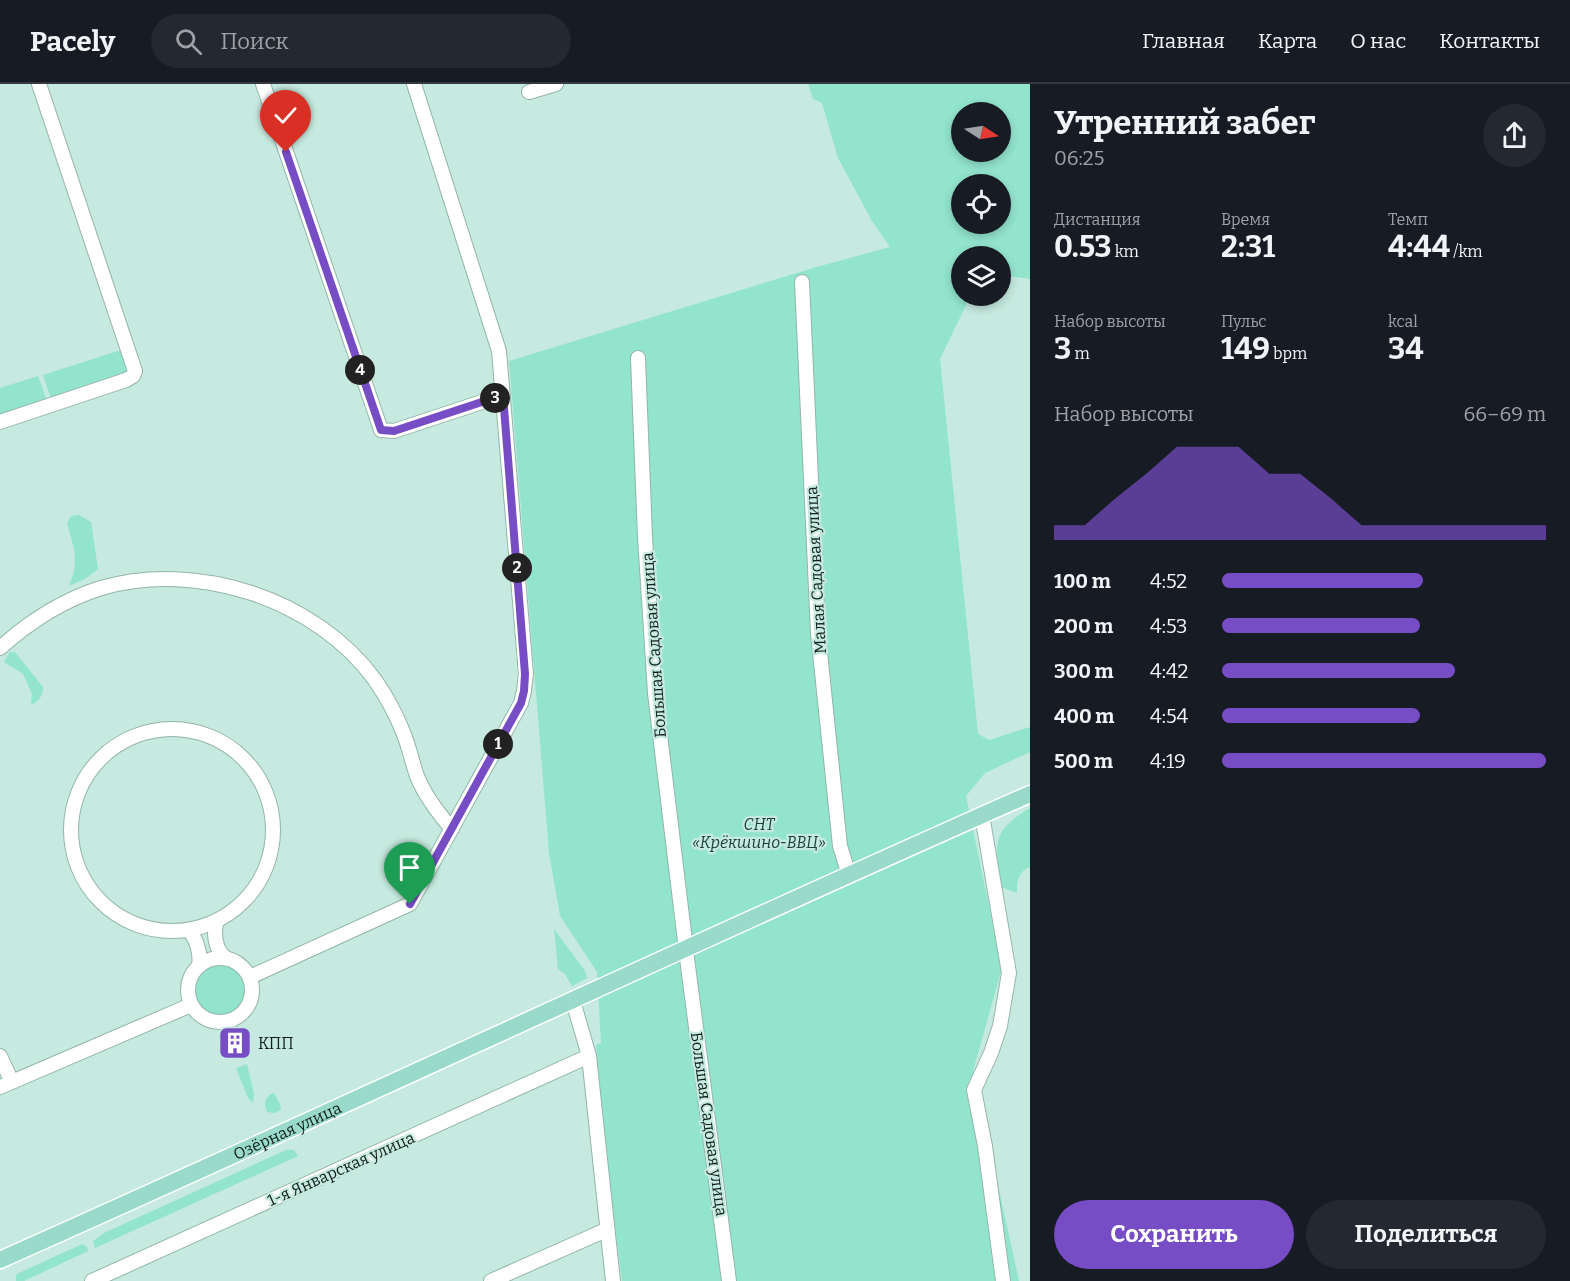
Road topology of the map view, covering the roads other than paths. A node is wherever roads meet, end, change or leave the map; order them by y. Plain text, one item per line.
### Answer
1 (39, 84) edge
2 (263, 84) edge
3 (414, 84) edge
4 (556, 84) edge
5 (529, 92) dead end
6 (802, 282) dead end
7 (638, 358) dead end
8 (503, 395) junction
9 (0, 422) edge
10 (0, 648) edge
11 (1030, 794) edge
12 (982, 815) junction
13 (452, 829) junction
14 (849, 875) junction
15 (217, 921) junction
16 (188, 930) junction
17 (686, 948) junction
18 (226, 958) junction
19 (199, 966) junction
20 (250, 978) junction
21 (573, 1001) junction
22 (191, 1005) junction
23 (0, 1056) edge
24 (590, 1056) junction
25 (6, 1084) edge
26 (606, 1230) junction
27 (0, 1260) edge
28 (92, 1281) edge
29 (492, 1281) edge
30 (613, 1281) edge
31 (729, 1281) edge
32 (1003, 1281) edge

1 - 9 street
2 - 8 street
3 - 8 street
4 - 5 street
6 - 14 street, Малая Садовая улица
7 - 17 street, Большая Садовая улица
8 - 13 street
10 - 13 street
11 - 12 main road, Озёрная улица
12 - 14 main road, Озёрная улица
12 - 32 street
13 - 20 street
14 - 17 main road, Озёрная улица
15 - 16 street
15 - 16 street
15 - 18 street
16 - 19 street
17 - 21 main road, Озёрная улица
17 - 31 street, Большая Садовая улица
18 - 19 street
18 - 20 street
19 - 22 street
20 - 22 street
21 - 24 street
21 - 27 main road, Озёрная улица
22 - 25 street
23 - 25 street
24 - 26 street
24 - 28 street, 1-я Январская улица
26 - 29 street
26 - 30 street

